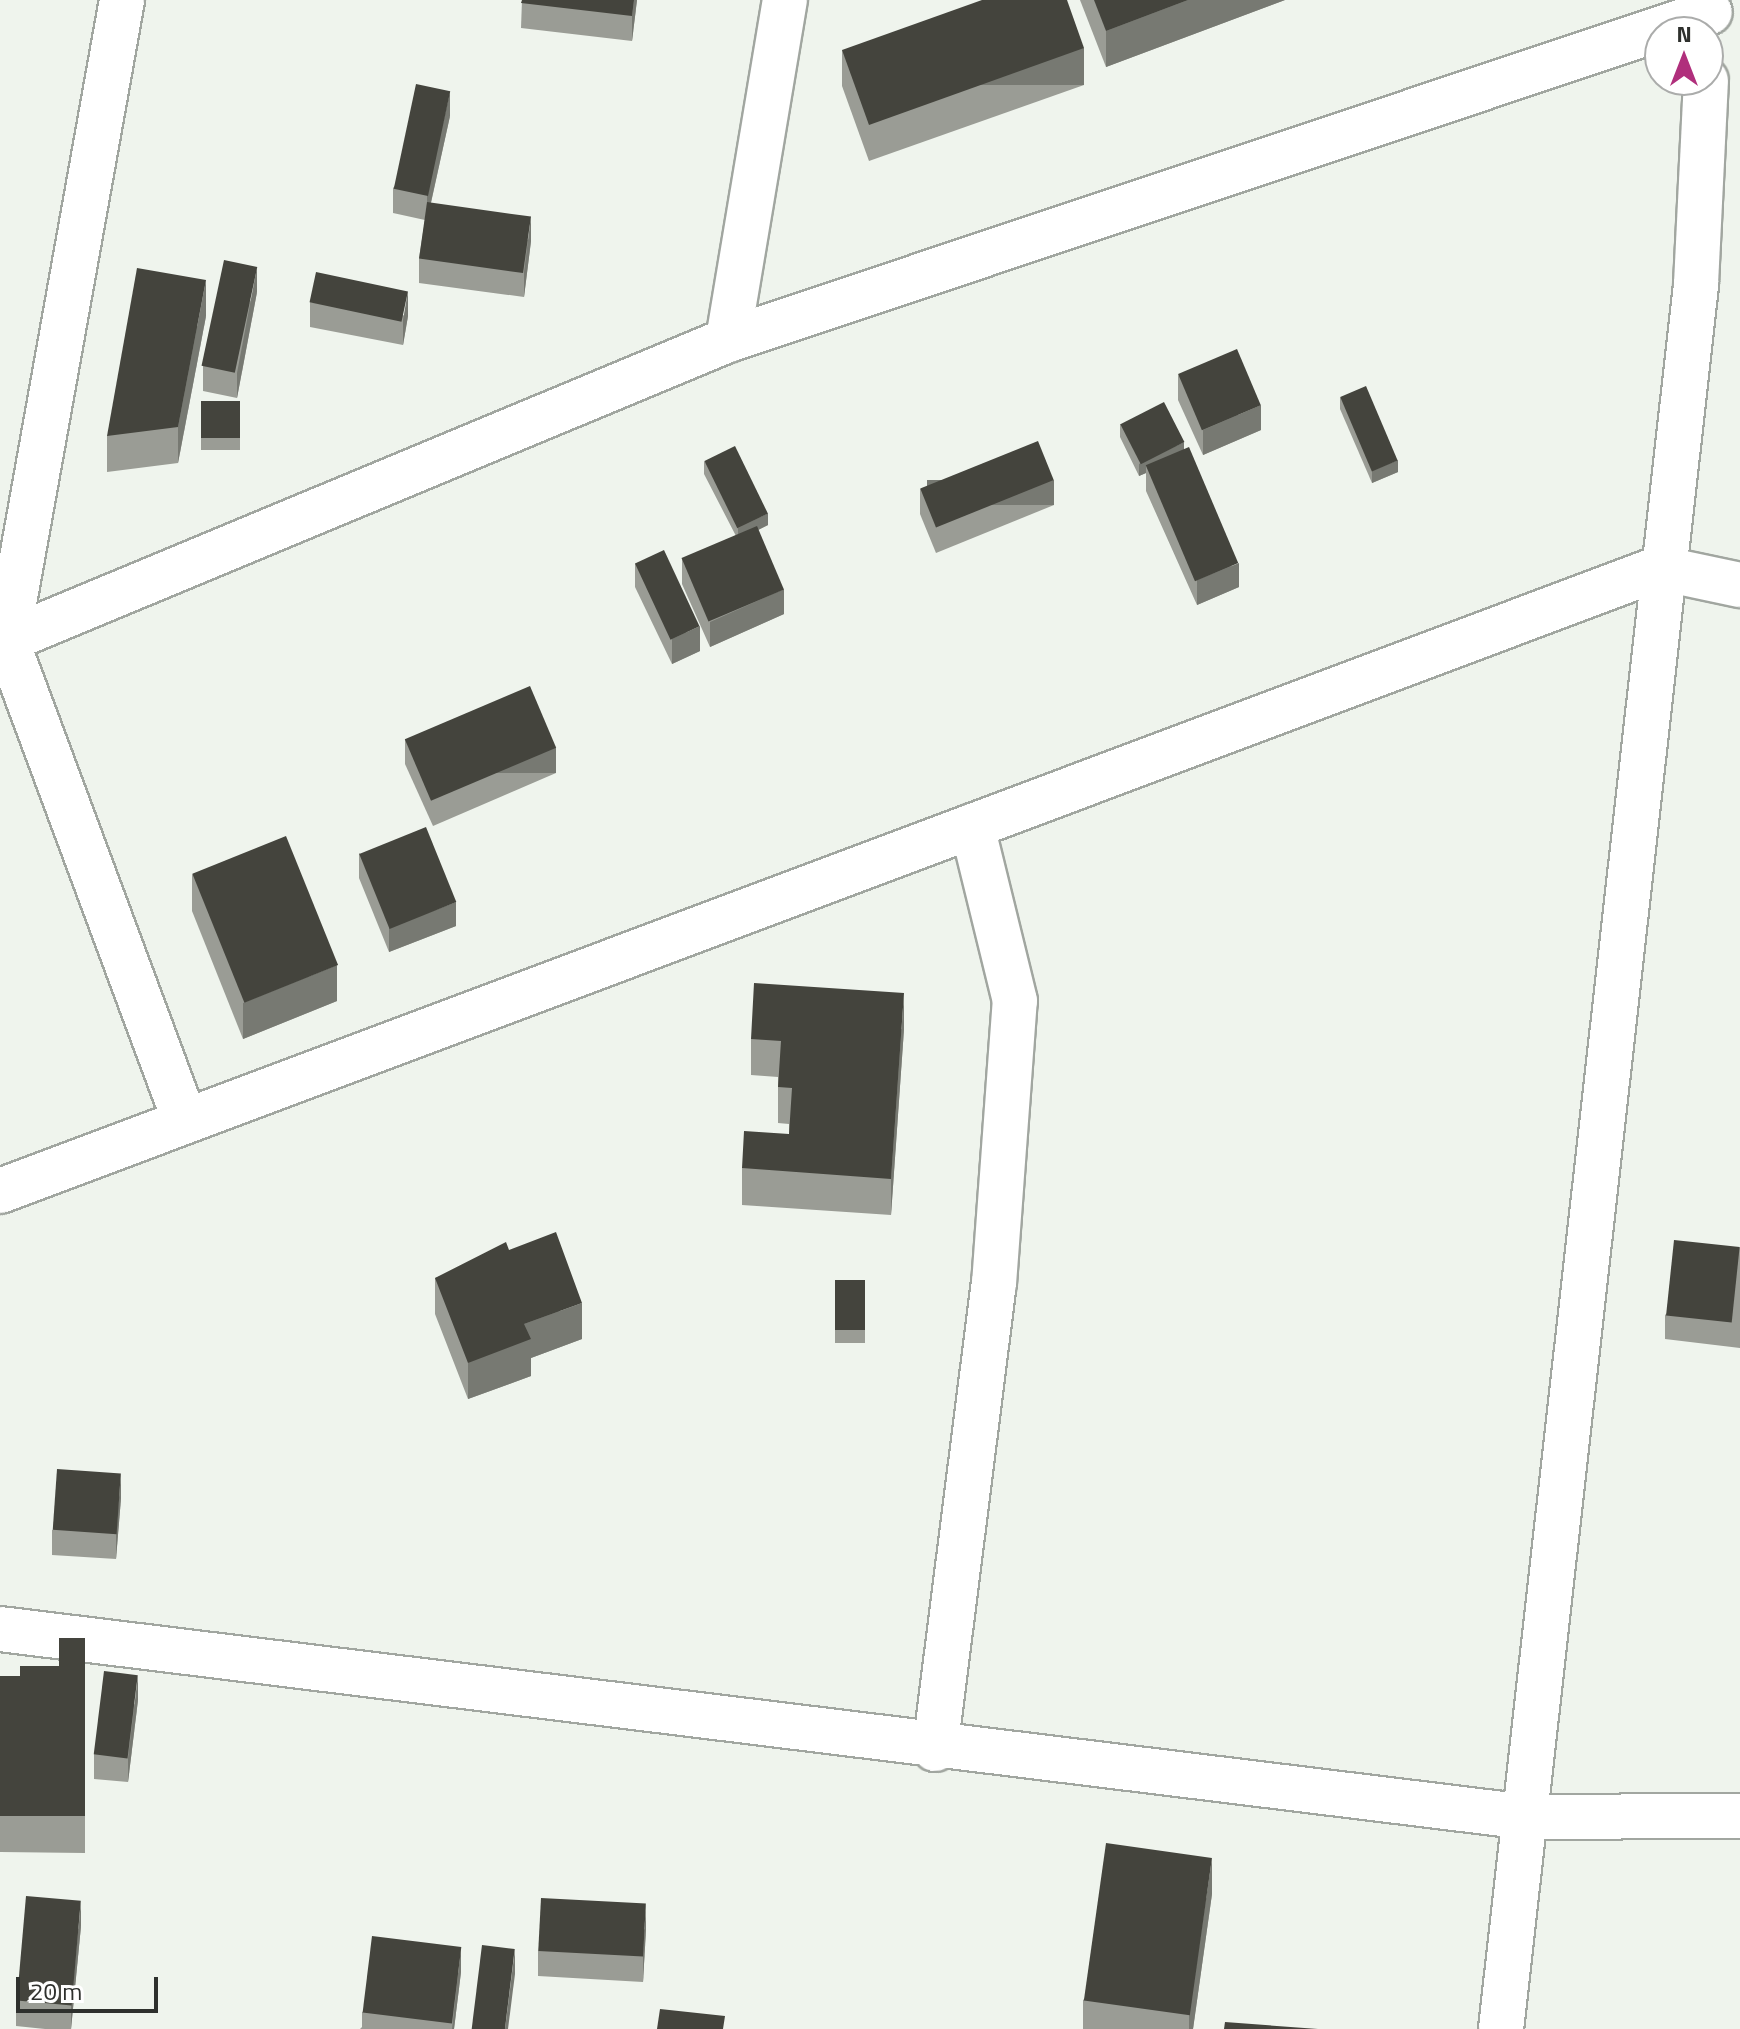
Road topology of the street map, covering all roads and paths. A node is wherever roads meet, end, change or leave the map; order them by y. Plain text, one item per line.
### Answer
1 (122, 0) edge
2 (785, 0) edge
3 (1644, 42) edge
4 (1705, 96) edge
5 (728, 340) junction
6 (1660, 568) junction
7 (1740, 585) edge
8 (4, 642) edge
9 (972, 826) junction
10 (185, 1121) junction
11 (0, 1191) edge
12 (0, 1629) edge
13 (935, 1749) junction
14 (1740, 1816) edge
15 (1527, 1817) junction
16 (1501, 2029) edge

1 - 8 street
2 - 5 street
3 - 5 street
4 - 6 street
5 - 8 street
6 - 7 street
6 - 9 street
6 - 15 street
8 - 10 street
9 - 10 street
9 - 13 street
10 - 11 street
12 - 13 street
13 - 15 street
14 - 15 street
15 - 16 street

